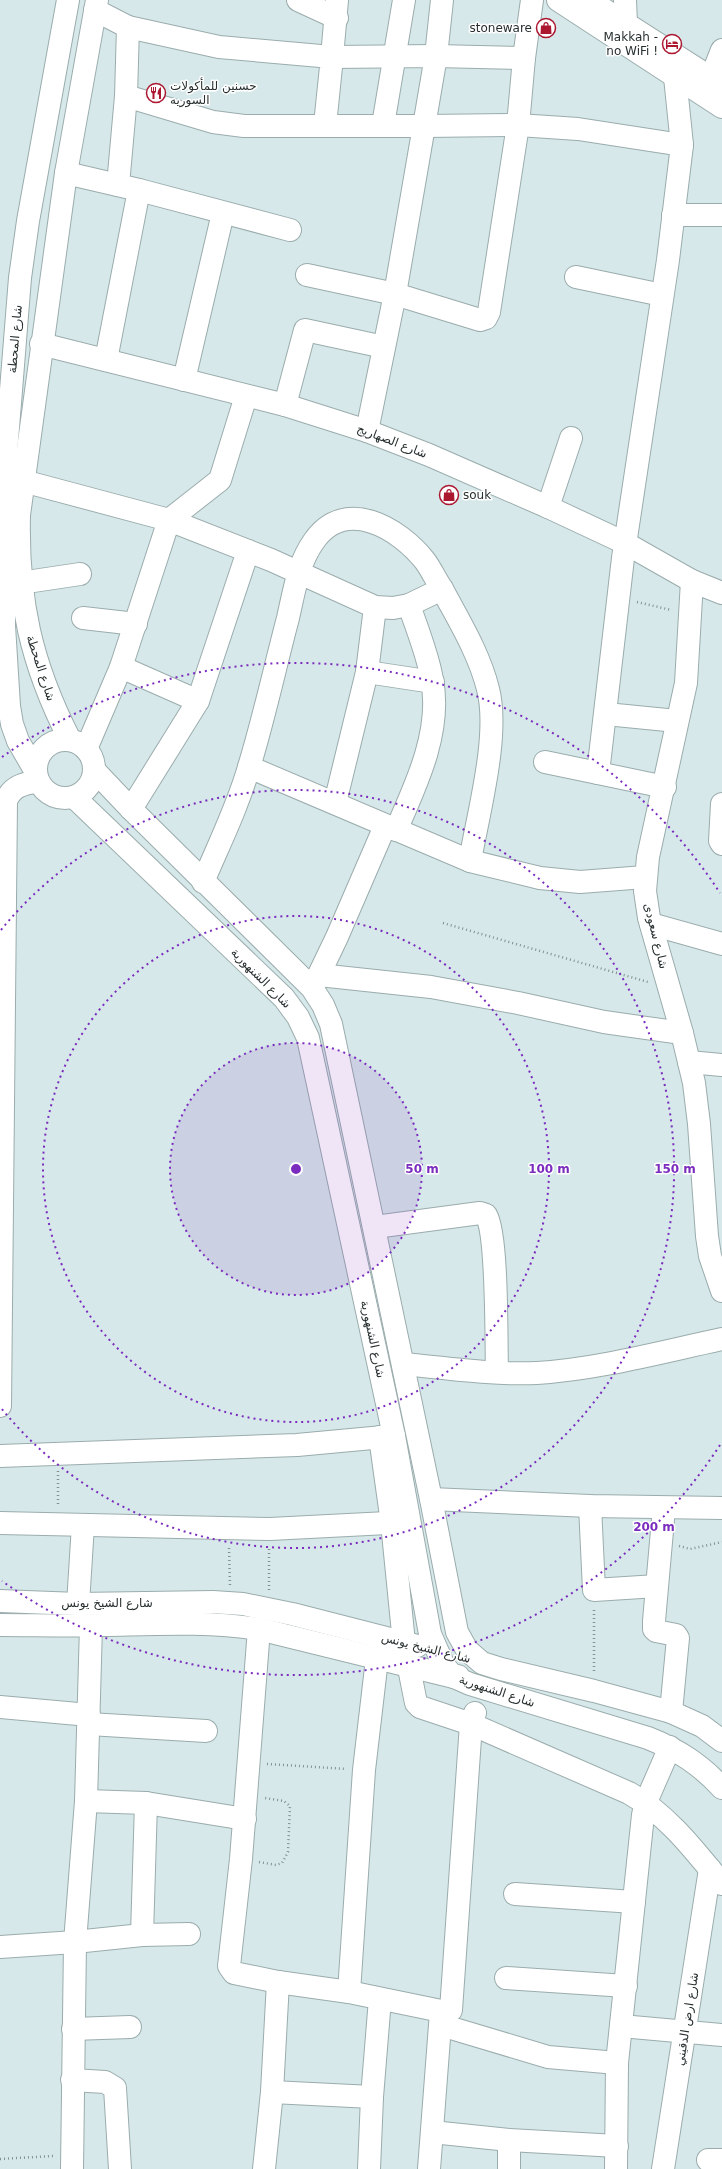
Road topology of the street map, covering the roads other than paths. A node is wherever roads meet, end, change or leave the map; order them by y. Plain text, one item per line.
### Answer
1 (68, 0) edge
2 (298, 0) edge
3 (404, 0) edge
4 (442, 0) edge
5 (532, 0) edge
6 (558, 0) edge
7 (589, 0) edge
8 (626, 0) edge
9 (96, 5) edge
10 (337, 9) edge
11 (626, 24) junction
12 (128, 27) junction
13 (722, 50) edge
14 (394, 56) junction
15 (436, 56) junction
16 (332, 57) junction
17 (524, 58) junction
18 (675, 77) junction
19 (716, 82) edge
20 (126, 96) junction
21 (722, 107) edge
22 (324, 125) junction
23 (518, 125) junction
24 (383, 126) junction
25 (424, 126) junction
26 (682, 145) junction
27 (66, 173) junction
28 (128, 187) junction
29 (223, 214) junction
30 (673, 215) junction
31 (722, 215) edge
32 (290, 230) dead end
33 (307, 275) dead end
34 (576, 277) dead end
35 (395, 294) junction
36 (662, 295) junction
37 (8, 332) edge
38 (41, 344) junction
39 (384, 347) junction
40 (106, 360) junction
41 (184, 380) junction
42 (246, 396) junction
43 (285, 405) junction
44 (4, 409) edge
45 (367, 431) junction
46 (571, 438) dead end
47 (23, 481) junction
48 (548, 507) junction
49 (169, 520) junction
50 (625, 543) junction
51 (248, 551) junction
52 (299, 573) junction
53 (80, 574) dead end
54 (692, 580) junction
55 (20, 583) junction
56 (442, 589) junction
57 (722, 593) edge
58 (408, 605) junction
59 (375, 607) junction
60 (84, 618) dead end
61 (136, 624) junction
62 (121, 667) junction
63 (367, 672) junction
64 (433, 682) junction
65 (198, 702) junction
66 (606, 714) junction
67 (677, 721) junction
68 (78, 744) junction
69 (545, 762) dead end
70 (249, 768) junction
71 (94, 770) junction
72 (598, 773) junction
73 (37, 777) junction
74 (665, 787) junction
75 (74, 797) junction
76 (335, 803) junction
77 (722, 804) edge
78 (131, 809) junction
79 (390, 828) junction
80 (722, 844) edge
81 (470, 861) junction
82 (645, 878) junction
83 (203, 882) junction
84 (651, 924) junction
85 (722, 944) edge
86 (315, 982) junction
87 (682, 1033) junction
88 (689, 1062) junction
89 (722, 1065) edge
90 (714, 1218) edge
91 (375, 1227) junction
92 (722, 1291) edge
93 (722, 1339) edge
94 (403, 1364) junction
95 (497, 1372) junction
96 (0, 1406) edge
97 (387, 1436) junction
98 (0, 1456) edge
99 (431, 1499) junction
100 (590, 1506) junction
101 (664, 1508) junction
102 (722, 1508) edge
103 (401, 1522) junction
104 (0, 1523) edge
105 (83, 1525) junction
106 (657, 1586) junction
107 (0, 1601) edge
108 (78, 1604) junction
109 (0, 1625) edge
110 (91, 1626) junction
111 (259, 1629) junction
112 (404, 1643) junction
113 (436, 1651) junction
114 (376, 1659) junction
115 (482, 1663) junction
116 (408, 1667) junction
117 (454, 1677) junction
118 (0, 1707) edge
119 (671, 1712) junction
120 (473, 1718) junction
121 (89, 1719) junction
122 (206, 1731) dead end
123 (722, 1741) edge
124 (670, 1746) junction
125 (722, 1788) edge
126 (86, 1801) junction
127 (646, 1802) junction
128 (146, 1803) junction
129 (245, 1819) junction
130 (716, 1877) edge
131 (515, 1894) dead end
132 (634, 1902) junction
133 (189, 1934) dead end
134 (142, 1935) junction
135 (75, 1942) junction
136 (0, 1947) edge
137 (506, 1978) dead end
138 (278, 1982) junction
139 (626, 1986) junction
140 (349, 1992) junction
141 (380, 1999) junction
142 (441, 2018) junction
143 (621, 2026) junction
144 (130, 2027) dead end
145 (73, 2029) junction
146 (686, 2031) junction
147 (722, 2035) edge
148 (617, 2063) junction
149 (72, 2080) junction
150 (272, 2092) junction
151 (372, 2097) junction
152 (432, 2132) junction
153 (509, 2140) junction
154 (617, 2146) junction
155 (72, 2162) edge
156 (120, 2169) edge
157 (264, 2169) edge
158 (369, 2169) edge
159 (429, 2169) edge
160 (509, 2169) edge
161 (616, 2169) edge
162 (663, 2169) edge

1 - 37 street, شارع المحطة
2 - 10 street
3 - 14 street
4 - 15 street
5 - 17 street
6 - 18 street
7 - 11 street
8 - 11 street
9 - 12 street
9 - 27 street, شارع المحطة
10 - 16 street
11 - 19 street
12 - 16 street
12 - 20 street
13 - 19 street
14 - 15 street
14 - 16 street
14 - 24 street
15 - 17 street
15 - 25 street
16 - 22 street
17 - 23 street
18 - 21 street
18 - 26 street
20 - 22 street
20 - 28 street
22 - 24 street
23 - 25 street
23 - 26 street
23 - 35 street
24 - 25 street
25 - 35 street
26 - 30 street
27 - 28 street
27 - 38 street, شارع المحطة
28 - 29 street
28 - 40 street
29 - 32 street
29 - 41 street
30 - 31 street
30 - 36 street
33 - 35 street
34 - 36 street
35 - 39 street
36 - 50 street
37 - 44 street, شارع المحطة
38 - 40 street, شارع الصهاريج
38 - 47 street, شارع المحطة
39 - 43 street
39 - 45 street
40 - 41 street, شارع الصهاريج
41 - 42 street, شارع الصهاريج
42 - 43 street, شارع الصهاريج
42 - 49 street
43 - 45 street, شارع الصهاريج
44 - 73 street, شارع المحطة
45 - 48 street, شارع الصهاريج
46 - 48 street
47 - 49 street
47 - 55 street, شارع المحطة
48 - 50 street, شارع الصهاريج
49 - 51 street
49 - 61 street
50 - 54 street, شارع الصهاريج
50 - 66 street
51 - 52 street
51 - 65 street
52 - 56 street
52 - 59 street
52 - 70 street
53 - 55 street
54 - 57 street, شارع الصهاريج
54 - 67 street, شارع سعودى
55 - 68 street, شارع المحطة
56 - 58 street
56 - 81 street
58 - 59 street
58 - 64 street
59 - 63 street
60 - 61 street
61 - 62 street
62 - 65 street
62 - 68 street
63 - 64 street
63 - 76 street
64 - 79 street
65 - 78 street
66 - 67 street
66 - 72 street
67 - 74 street, شارع سعودى
68 - 71 street
68 - 73 street
69 - 72 street
70 - 76 street
70 - 83 street
71 - 75 street
71 - 78 street, شارع الشنهورية
72 - 74 street
73 - 75 street
73 - 96 street
74 - 82 street, شارع سعودى
75 - 97 street, شارع الشنهورية
76 - 79 street
77 - 80 street
78 - 83 street, شارع الشنهورية
79 - 81 street
79 - 86 street
81 - 82 street
82 - 84 street, شارع سعودى
83 - 86 street, شارع الشنهورية
84 - 85 street
84 - 87 street, شارع سعودى
86 - 87 street
86 - 91 street, شارع الشنهورية
87 - 88 street, شارع سعودى
88 - 89 street
88 - 90 street, شارع سعودى
90 - 92 street, شارع سعودى
91 - 94 street, شارع الشنهورية
91 - 95 street
93 - 95 street
94 - 95 street
94 - 99 street, شارع الشنهورية
97 - 98 street
97 - 103 street, شارع الشنهورية
99 - 100 street
99 - 115 street, شارع الشنهورية
100 - 101 street
100 - 106 street
101 - 102 street
101 - 106 street
103 - 105 street
103 - 112 street
103 - 113 street, شارع الشنهورية
104 - 105 street
105 - 108 street
106 - 119 street
107 - 108 street, شارع الشيخ يونس
108 - 112 street, شارع الشيخ يونس
109 - 110 street, شارع الشيخ يونس
110 - 111 street, شارع الشيخ يونس
110 - 121 street
111 - 114 street, شارع الشيخ يونس
111 - 129 street
112 - 113 street, شارع الشيخ يونس
112 - 116 street
113 - 115 street, شارع الشيخ يونس
113 - 117 street, شارع الشنهورية
114 - 116 street, شارع الشيخ يونس
114 - 140 street
115 - 117 street, شارع الشيخ يونس
115 - 119 street, شارع الشنهورية
116 - 117 street, شارع الشيخ يونس
116 - 120 street
117 - 124 street, شارع الشنهورية
118 - 121 street
119 - 123 street, شارع الشنهورية
120 - 127 street
120 - 142 street
121 - 122 street
121 - 126 street
124 - 125 street, شارع الشنهورية
124 - 127 street
126 - 128 street
126 - 135 street
127 - 130 street
127 - 132 street
128 - 129 street
128 - 134 street
129 - 138 street
130 - 146 street, شارع ارض الدقيني
131 - 132 street
132 - 139 street
133 - 134 street
134 - 135 street
135 - 136 street
135 - 145 street
137 - 139 street
138 - 140 street
138 - 150 street
139 - 143 street
140 - 141 street
141 - 142 street
141 - 151 street
142 - 148 street
142 - 152 street
143 - 146 street
143 - 148 street
144 - 145 street
145 - 149 street
146 - 147 street
146 - 162 street, شارع ارض الدقيني
148 - 154 street
149 - 155 street
149 - 156 street
150 - 151 street
150 - 157 street
151 - 158 street
152 - 153 street
152 - 159 street
153 - 154 street
153 - 160 street
154 - 161 street

